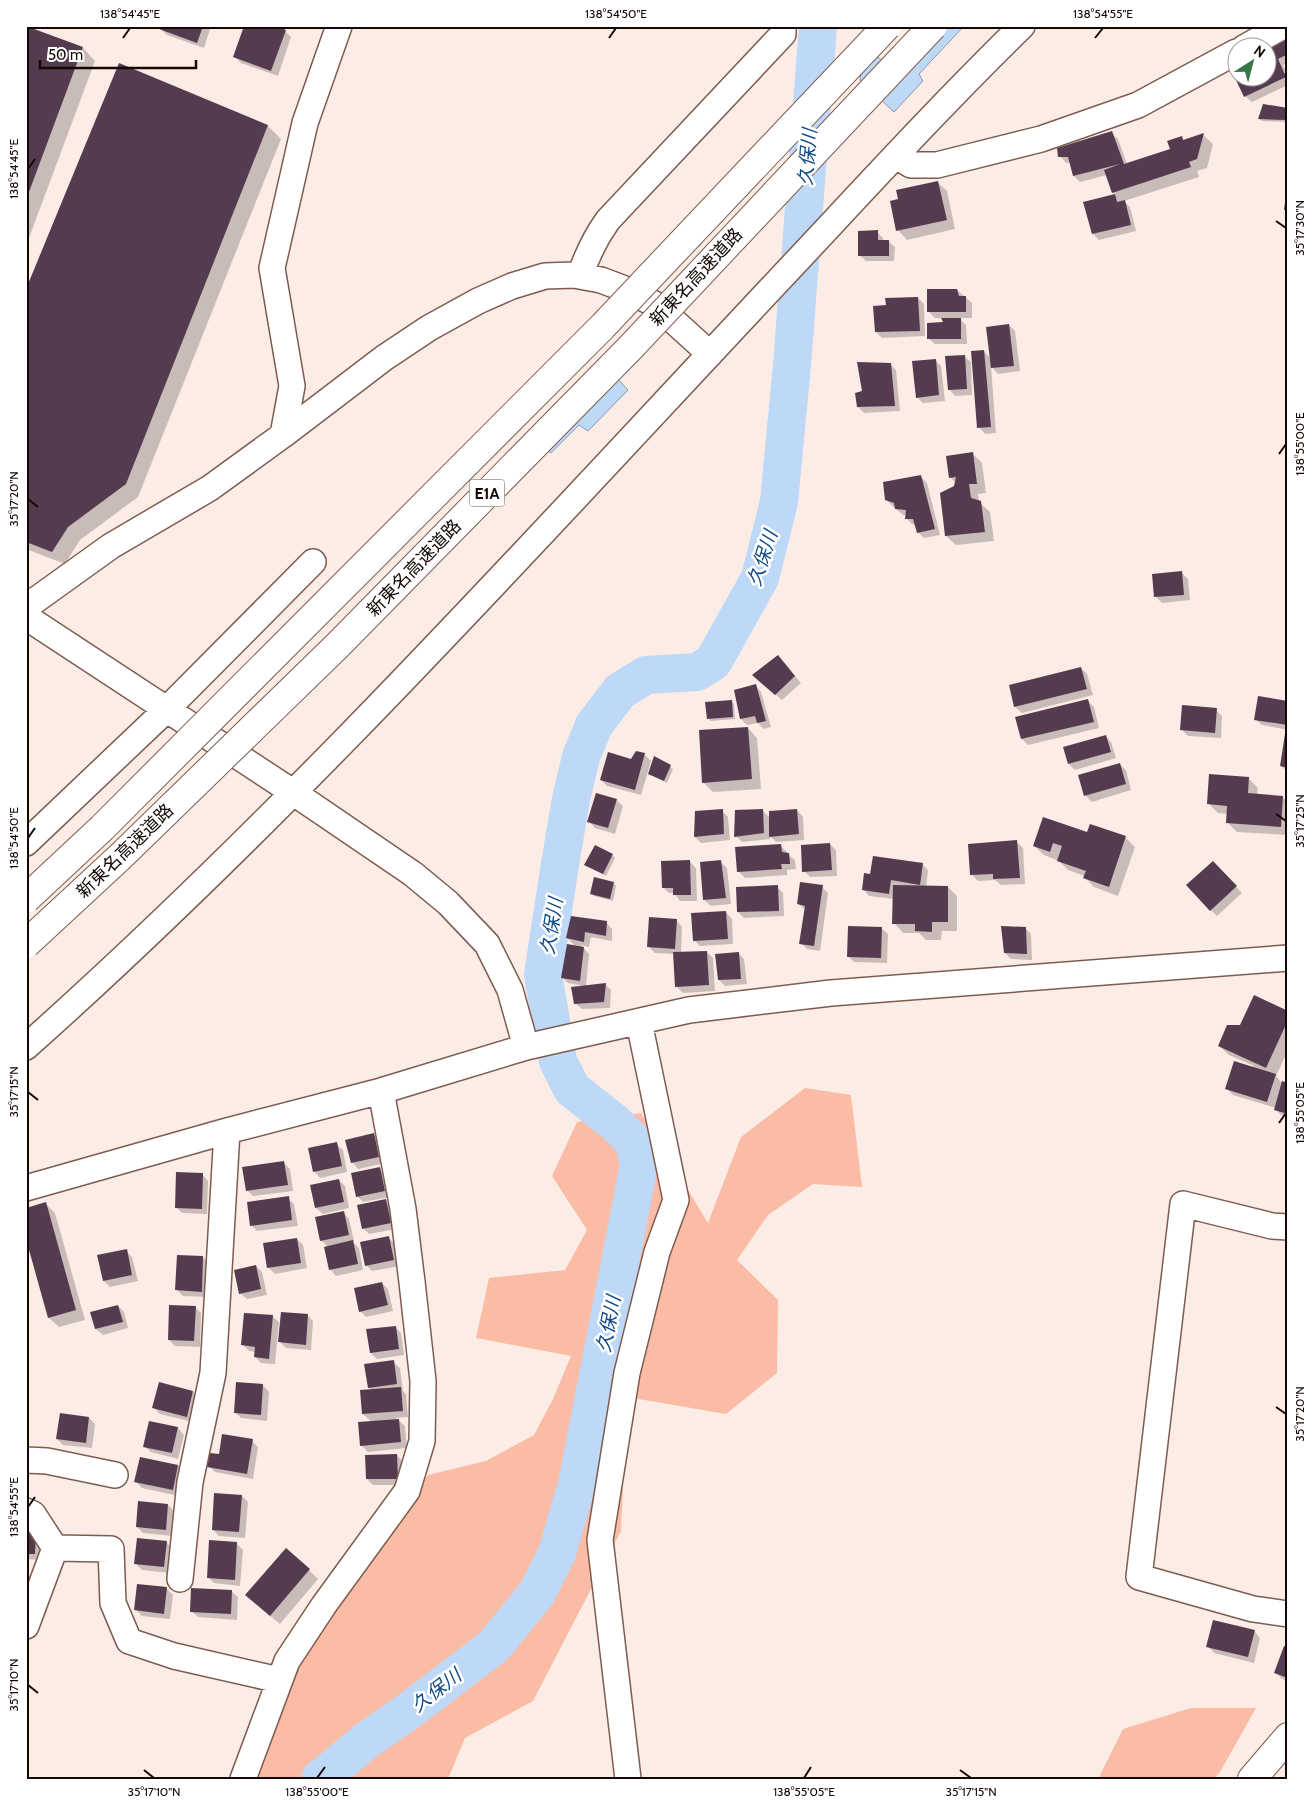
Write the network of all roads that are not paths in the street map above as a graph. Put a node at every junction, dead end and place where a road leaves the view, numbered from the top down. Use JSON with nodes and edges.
{"nodes":[{"id":1,"x":338,"y":26,"type":"edge"},
{"id":2,"x":783,"y":26,"type":"edge"},
{"id":3,"x":887,"y":26,"type":"edge"},
{"id":4,"x":933,"y":26,"type":"edge"},
{"id":5,"x":1022,"y":26,"type":"edge"},
{"id":6,"x":1283,"y":26,"type":"edge"},
{"id":7,"x":1262,"y":38,"type":"edge"},
{"id":8,"x":1226,"y":57,"type":"edge"},
{"id":9,"x":896,"y":156,"type":"junction"},
{"id":10,"x":580,"y":276,"type":"junction"},
{"id":11,"x":710,"y":354,"type":"junction"},
{"id":12,"x":283,"y":435,"type":"junction"},
{"id":13,"x":313,"y":562,"type":"dead end"},
{"id":14,"x":26,"y":607,"type":"edge"},
{"id":15,"x":26,"y":617,"type":"edge"},
{"id":16,"x":167,"y":709,"type":"junction"},
{"id":17,"x":294,"y":793,"type":"junction"},
{"id":18,"x":26,"y":843,"type":"edge"},
{"id":19,"x":26,"y":899,"type":"edge"},
{"id":20,"x":26,"y":944,"type":"edge"},
{"id":21,"x":1288,"y":959,"type":"edge"},
{"id":22,"x":639,"y":1022,"type":"junction"},
{"id":23,"x":531,"y":1046,"type":"junction"},
{"id":24,"x":26,"y":1047,"type":"edge"},
{"id":25,"x":381,"y":1091,"type":"junction"},
{"id":26,"x":227,"y":1131,"type":"junction"},
{"id":27,"x":26,"y":1188,"type":"edge"},
{"id":28,"x":1288,"y":1227,"type":"edge"},
{"id":29,"x":26,"y":1460,"type":"edge"},
{"id":30,"x":114,"y":1475,"type":"dead end"},
{"id":31,"x":26,"y":1510,"type":"edge"},
{"id":32,"x":55,"y":1548,"type":"junction"},
{"id":33,"x":180,"y":1579,"type":"dead end"},
{"id":34,"x":1288,"y":1614,"type":"edge"},
{"id":35,"x":26,"y":1626,"type":"edge"},
{"id":36,"x":279,"y":1680,"type":"junction"},
{"id":37,"x":1288,"y":1737,"type":"edge"},
{"id":38,"x":243,"y":1779,"type":"edge"},
{"id":39,"x":628,"y":1779,"type":"edge"},
{"id":40,"x":1252,"y":1779,"type":"edge"}],
"edges":[{"from":1,"to":12,"type":"street"},
{"from":2,"to":10,"type":"street"},
{"from":3,"to":19,"type":"highway","name":"新東名高速道路","number":"E1A","bridge":true},
{"from":4,"to":20,"type":"highway","name":"新東名高速道路","number":"E1A","bridge":true},
{"from":5,"to":9,"type":"street"},
{"from":6,"to":7,"type":"street"},
{"from":8,"to":9,"type":"street"},
{"from":9,"to":11,"type":"street"},
{"from":10,"to":11,"type":"street"},
{"from":10,"to":12,"type":"street"},
{"from":11,"to":17,"type":"street"},
{"from":12,"to":14,"type":"street"},
{"from":13,"to":16,"type":"street"},
{"from":15,"to":16,"type":"street"},
{"from":16,"to":17,"type":"street"},
{"from":16,"to":18,"type":"street"},
{"from":17,"to":23,"type":"street"},
{"from":17,"to":24,"type":"street"},
{"from":21,"to":22,"type":"street"},
{"from":22,"to":23,"type":"street"},
{"from":22,"to":39,"type":"street"},
{"from":23,"to":25,"type":"street"},
{"from":25,"to":26,"type":"street"},
{"from":25,"to":36,"type":"street"},
{"from":26,"to":27,"type":"street"},
{"from":26,"to":33,"type":"street"},
{"from":28,"to":34,"type":"street"},
{"from":29,"to":30,"type":"street"},
{"from":31,"to":32,"type":"street"},
{"from":32,"to":35,"type":"street"},
{"from":32,"to":36,"type":"street"},
{"from":36,"to":38,"type":"street"},
{"from":37,"to":40,"type":"highway"}]}
